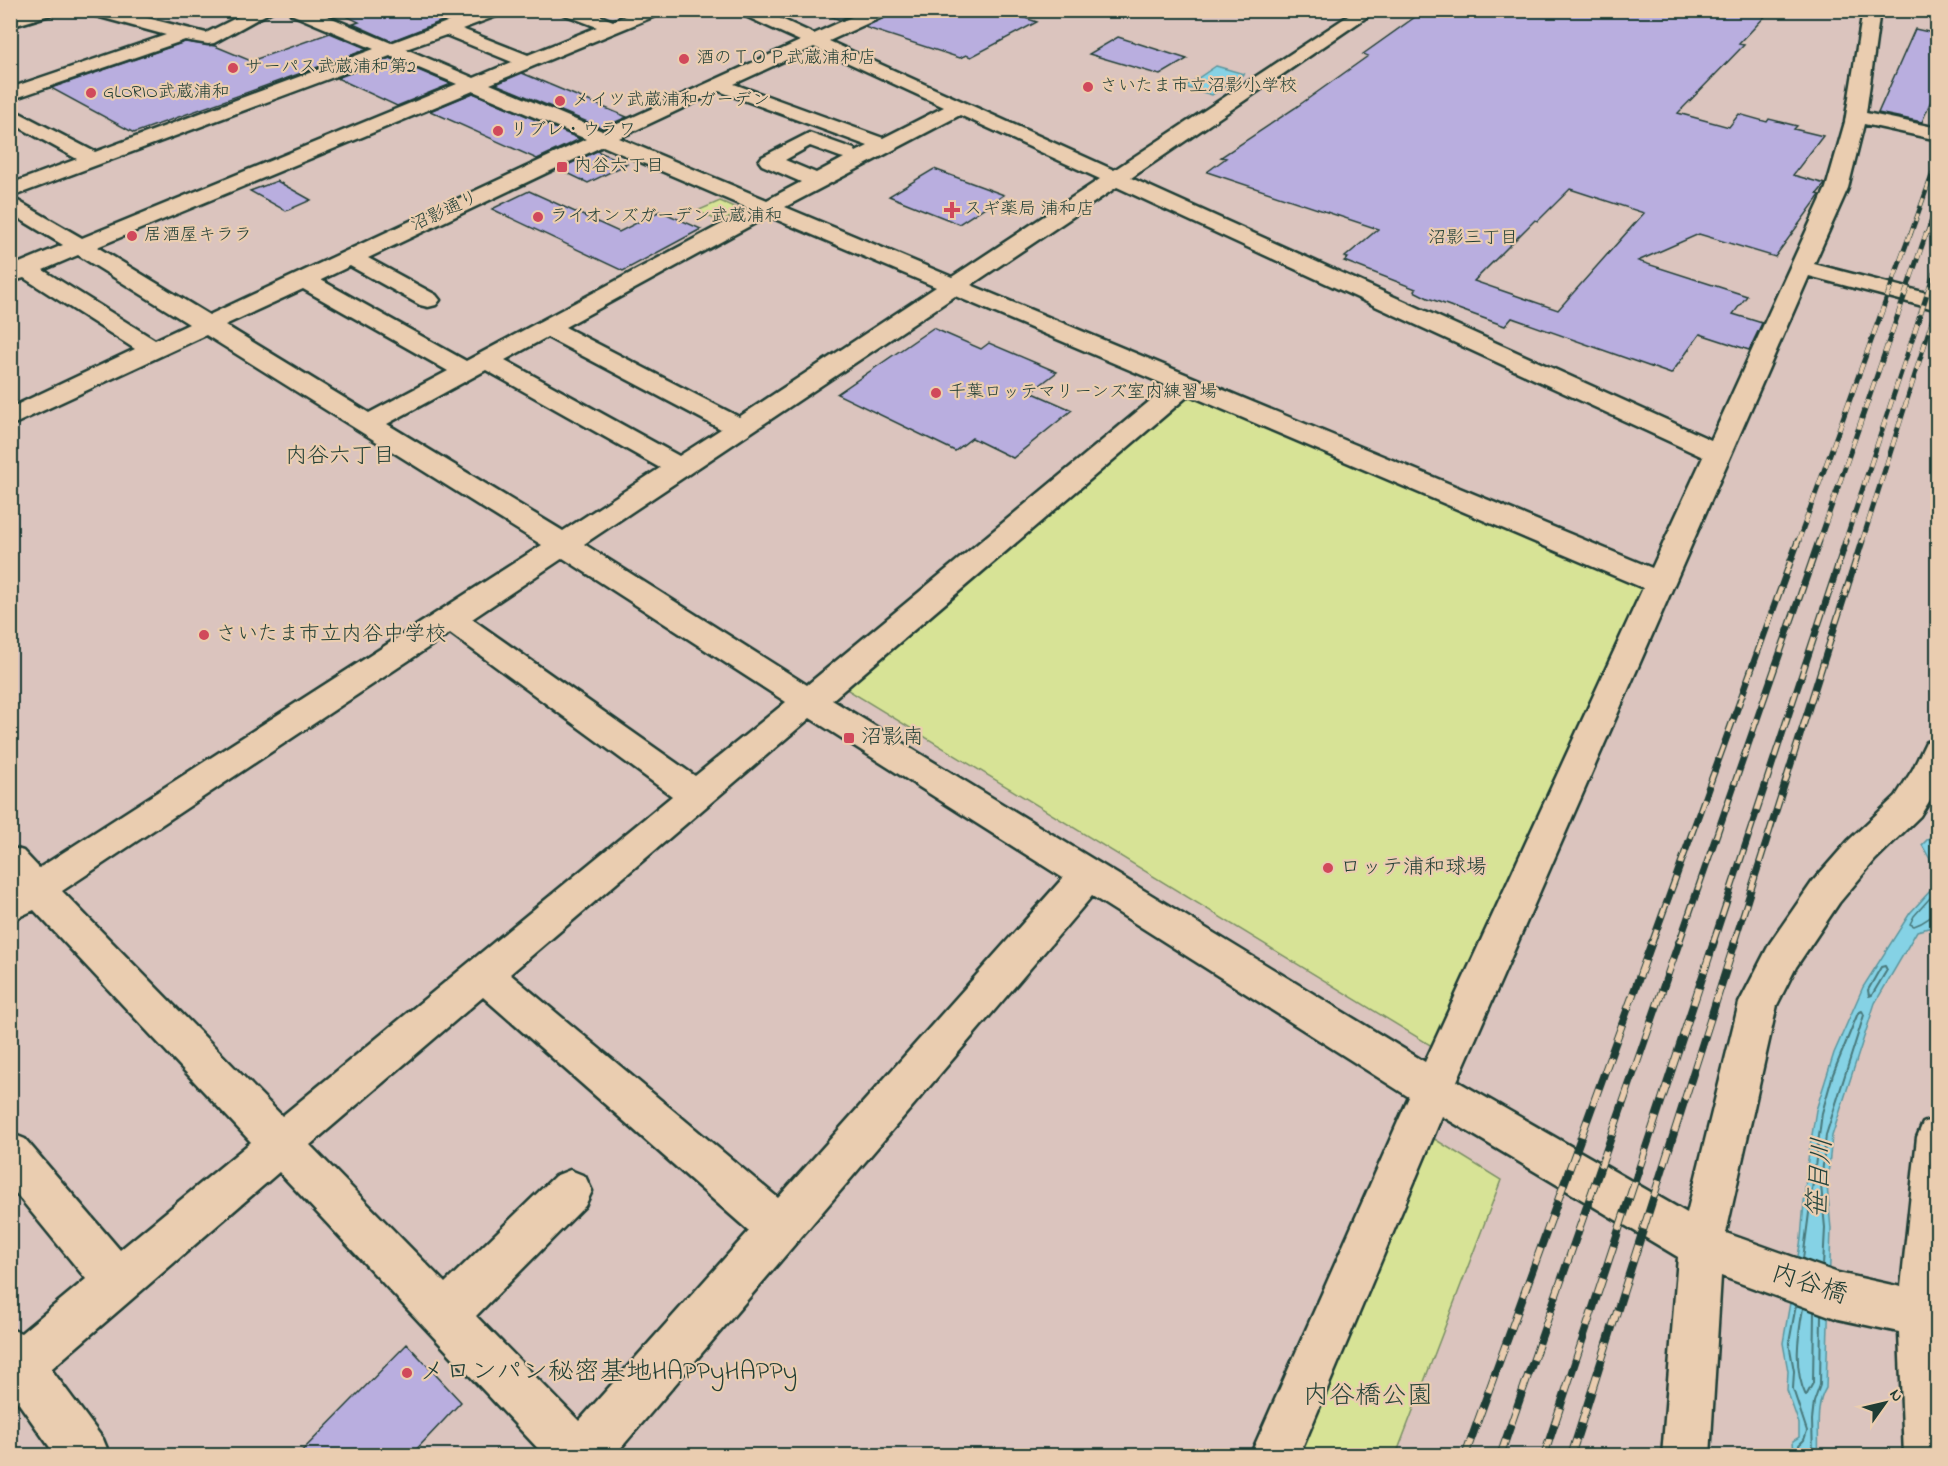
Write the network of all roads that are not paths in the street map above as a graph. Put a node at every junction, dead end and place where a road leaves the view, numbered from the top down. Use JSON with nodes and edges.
{"nodes":[{"id":1,"x":47,"y":10,"type":"edge"},
{"id":2,"x":95,"y":10,"type":"edge"},
{"id":3,"x":266,"y":10,"type":"edge"},
{"id":4,"x":297,"y":10,"type":"edge"},
{"id":5,"x":496,"y":10,"type":"edge"},
{"id":6,"x":569,"y":10,"type":"edge"},
{"id":7,"x":654,"y":10,"type":"edge"},
{"id":8,"x":747,"y":10,"type":"edge"},
{"id":9,"x":882,"y":10,"type":"edge"},
{"id":10,"x":1369,"y":10,"type":"edge"},
{"id":11,"x":1872,"y":10,"type":"edge"},
{"id":12,"x":10,"y":22,"type":"edge"},
{"id":13,"x":613,"y":27,"type":"junction"},
{"id":14,"x":447,"y":29,"type":"junction"},
{"id":15,"x":184,"y":35,"type":"junction"},
{"id":16,"x":816,"y":41,"type":"junction"},
{"id":17,"x":392,"y":50,"type":"junction"},
{"id":18,"x":528,"y":62,"type":"junction"},
{"id":19,"x":718,"y":84,"type":"junction"},
{"id":20,"x":474,"y":85,"type":"junction"},
{"id":21,"x":10,"y":94,"type":"edge"},
{"id":22,"x":960,"y":106,"type":"junction"},
{"id":23,"x":10,"y":114,"type":"edge"},
{"id":24,"x":1855,"y":116,"type":"junction"},
{"id":25,"x":1938,"y":134,"type":"edge"},
{"id":26,"x":602,"y":138,"type":"junction"},
{"id":27,"x":884,"y":145,"type":"junction"},
{"id":28,"x":860,"y":158,"type":"junction"},
{"id":29,"x":94,"y":160,"type":"junction"},
{"id":30,"x":1116,"y":178,"type":"junction"},
{"id":31,"x":817,"y":181,"type":"junction"},
{"id":32,"x":10,"y":191,"type":"edge"},
{"id":33,"x":10,"y":203,"type":"edge"},
{"id":34,"x":767,"y":208,"type":"junction"},
{"id":35,"x":81,"y":246,"type":"junction"},
{"id":36,"x":350,"y":257,"type":"junction"},
{"id":37,"x":1801,"y":267,"type":"junction"},
{"id":38,"x":18,"y":272,"type":"edge"},
{"id":39,"x":303,"y":279,"type":"junction"},
{"id":40,"x":953,"y":286,"type":"junction"},
{"id":41,"x":428,"y":300,"type":"dead end"},
{"id":42,"x":1938,"y":303,"type":"edge"},
{"id":43,"x":207,"y":324,"type":"junction"},
{"id":44,"x":548,"y":327,"type":"junction"},
{"id":45,"x":153,"y":350,"type":"junction"},
{"id":46,"x":476,"y":366,"type":"junction"},
{"id":47,"x":1186,"y":384,"type":"junction"},
{"id":48,"x":10,"y":418,"type":"edge"},
{"id":49,"x":369,"y":424,"type":"junction"},
{"id":50,"x":738,"y":428,"type":"junction"},
{"id":51,"x":1717,"y":453,"type":"junction"},
{"id":52,"x":680,"y":468,"type":"junction"},
{"id":53,"x":562,"y":544,"type":"junction"},
{"id":54,"x":1659,"y":583,"type":"junction"},
{"id":55,"x":450,"y":618,"type":"junction"},
{"id":56,"x":810,"y":702,"type":"junction"},
{"id":57,"x":1938,"y":751,"type":"edge"},
{"id":58,"x":697,"y":796,"type":"junction"},
{"id":59,"x":1088,"y":875,"type":"junction"},
{"id":60,"x":19,"y":885,"type":"edge"},
{"id":61,"x":482,"y":973,"type":"junction"},
{"id":62,"x":1433,"y":1089,"type":"junction"},
{"id":63,"x":1938,"y":1137,"type":"edge"},
{"id":64,"x":281,"y":1143,"type":"junction"},
{"id":65,"x":10,"y":1153,"type":"edge"},
{"id":66,"x":570,"y":1191,"type":"dead end"},
{"id":67,"x":779,"y":1228,"type":"junction"},
{"id":68,"x":1717,"y":1252,"type":"junction"},
{"id":69,"x":117,"y":1282,"type":"junction"},
{"id":70,"x":1915,"y":1314,"type":"edge"},
{"id":71,"x":445,"y":1315,"type":"junction"},
{"id":72,"x":14,"y":1363,"type":"edge"},
{"id":73,"x":86,"y":1455,"type":"edge"},
{"id":74,"x":580,"y":1455,"type":"edge"},
{"id":75,"x":1274,"y":1455,"type":"edge"},
{"id":76,"x":1686,"y":1455,"type":"edge"},
{"id":77,"x":1928,"y":1455,"type":"edge"}],
"edges":[{"from":1,"to":12,"type":"street"},
{"from":2,"to":15,"type":"street"},
{"from":3,"to":15,"type":"street"},
{"from":4,"to":17,"type":"street"},
{"from":5,"to":14,"type":"street"},
{"from":6,"to":13,"type":"street"},
{"from":7,"to":13,"type":"street"},
{"from":8,"to":16,"type":"street"},
{"from":9,"to":16,"type":"street","name":"沼影通り"},
{"from":10,"to":30,"type":"street"},
{"from":11,"to":24,"type":"street"},
{"from":13,"to":18,"type":"street"},
{"from":14,"to":17,"type":"street"},
{"from":14,"to":18,"type":"street"},
{"from":15,"to":21,"type":"street"},
{"from":16,"to":19,"type":"street","name":"沼影通り"},
{"from":16,"to":22,"type":"street"},
{"from":17,"to":20,"type":"street"},
{"from":17,"to":29,"type":"street"},
{"from":18,"to":20,"type":"street"},
{"from":19,"to":26,"type":"street","name":"沼影通り"},
{"from":19,"to":27,"type":"street"},
{"from":20,"to":26,"type":"street"},
{"from":20,"to":35,"type":"street"},
{"from":22,"to":27,"type":"street"},
{"from":22,"to":30,"type":"street"},
{"from":23,"to":29,"type":"street"},
{"from":24,"to":25,"type":"street"},
{"from":24,"to":37,"type":"street"},
{"from":26,"to":34,"type":"street"},
{"from":26,"to":36,"type":"street","name":"沼影通り"},
{"from":27,"to":28,"type":"street"},
{"from":28,"to":31,"type":"street"},
{"from":28,"to":31,"type":"street"},
{"from":29,"to":32,"type":"street"},
{"from":30,"to":40,"type":"street"},
{"from":30,"to":51,"type":"street"},
{"from":31,"to":34,"type":"street"},
{"from":33,"to":35,"type":"street","name":"内谷橋"},
{"from":34,"to":40,"type":"street"},
{"from":34,"to":44,"type":"street"},
{"from":35,"to":38,"type":"street"},
{"from":35,"to":43,"type":"street","name":"内谷橋"},
{"from":36,"to":39,"type":"street","name":"沼影通り"},
{"from":36,"to":41,"type":"street"},
{"from":37,"to":42,"type":"street"},
{"from":37,"to":51,"type":"street"},
{"from":38,"to":45,"type":"street"},
{"from":39,"to":43,"type":"street","name":"沼影通り"},
{"from":39,"to":46,"type":"street"},
{"from":40,"to":47,"type":"street"},
{"from":40,"to":50,"type":"street"},
{"from":43,"to":45,"type":"street","name":"沼影通り"},
{"from":43,"to":49,"type":"street","name":"内谷橋"},
{"from":44,"to":46,"type":"street"},
{"from":44,"to":50,"type":"street"},
{"from":45,"to":48,"type":"street","name":"沼影通り"},
{"from":46,"to":49,"type":"street"},
{"from":46,"to":52,"type":"street"},
{"from":47,"to":54,"type":"street"},
{"from":47,"to":56,"type":"street"},
{"from":49,"to":53,"type":"street","name":"内谷橋"},
{"from":50,"to":52,"type":"street"},
{"from":51,"to":54,"type":"street"},
{"from":52,"to":53,"type":"street"},
{"from":53,"to":55,"type":"street"},
{"from":53,"to":56,"type":"street","name":"内谷橋"},
{"from":54,"to":62,"type":"street"},
{"from":55,"to":58,"type":"street"},
{"from":55,"to":60,"type":"street"},
{"from":56,"to":58,"type":"street"},
{"from":56,"to":59,"type":"street","name":"内谷橋"},
{"from":57,"to":68,"type":"street"},
{"from":58,"to":61,"type":"street"},
{"from":59,"to":62,"type":"street","name":"内谷橋"},
{"from":59,"to":67,"type":"street"},
{"from":60,"to":64,"type":"street"},
{"from":61,"to":64,"type":"street"},
{"from":61,"to":67,"type":"street"},
{"from":62,"to":68,"type":"street","name":"内谷橋"},
{"from":62,"to":75,"type":"street"},
{"from":63,"to":70,"type":"street"},
{"from":64,"to":69,"type":"street"},
{"from":64,"to":71,"type":"street"},
{"from":65,"to":69,"type":"street"},
{"from":66,"to":71,"type":"street"},
{"from":67,"to":74,"type":"street"},
{"from":68,"to":70,"type":"street","name":"内谷橋"},
{"from":68,"to":76,"type":"street"},
{"from":69,"to":72,"type":"street"},
{"from":70,"to":77,"type":"street"},
{"from":71,"to":74,"type":"street"},
{"from":72,"to":73,"type":"street"}]}
